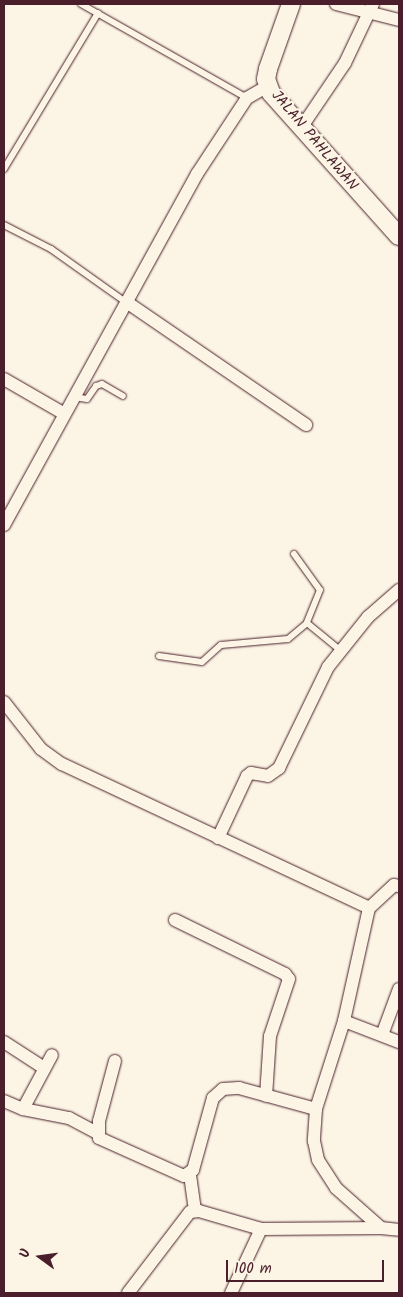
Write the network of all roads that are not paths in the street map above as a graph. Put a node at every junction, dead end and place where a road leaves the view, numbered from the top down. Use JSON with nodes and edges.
{"nodes":[{"id":1,"x":81,"y":4,"type":"edge"},
{"id":2,"x":291,"y":4,"type":"edge"},
{"id":3,"x":336,"y":4,"type":"edge"},
{"id":4,"x":372,"y":9,"type":"edge"},
{"id":5,"x":98,"y":13,"type":"junction"},
{"id":6,"x":399,"y":20,"type":"edge"},
{"id":7,"x":268,"y":86,"type":"junction"},
{"id":8,"x":247,"y":98,"type":"junction"},
{"id":9,"x":301,"y":128,"type":"junction"},
{"id":10,"x":4,"y":169,"type":"edge"},
{"id":11,"x":4,"y":225,"type":"edge"},
{"id":12,"x":399,"y":236,"type":"edge"},
{"id":13,"x":128,"y":303,"type":"junction"},
{"id":14,"x":4,"y":378,"type":"edge"},
{"id":15,"x":123,"y":396,"type":"dead end"},
{"id":16,"x":74,"y":398,"type":"junction"},
{"id":17,"x":63,"y":413,"type":"junction"},
{"id":18,"x":306,"y":425,"type":"dead end"},
{"id":19,"x":4,"y":525,"type":"edge"},
{"id":20,"x":294,"y":554,"type":"dead end"},
{"id":21,"x":399,"y":590,"type":"edge"},
{"id":22,"x":307,"y":623,"type":"junction"},
{"id":23,"x":340,"y":650,"type":"junction"},
{"id":24,"x":159,"y":656,"type":"dead end"},
{"id":25,"x":4,"y":702,"type":"edge"},
{"id":26,"x":218,"y":838,"type":"junction"},
{"id":27,"x":399,"y":886,"type":"edge"},
{"id":28,"x":369,"y":908,"type":"junction"},
{"id":29,"x":175,"y":920,"type":"dead end"},
{"id":30,"x":399,"y":989,"type":"edge"},
{"id":31,"x":344,"y":1021,"type":"junction"},
{"id":32,"x":382,"y":1035,"type":"junction"},
{"id":33,"x":4,"y":1042,"type":"edge"},
{"id":34,"x":399,"y":1042,"type":"edge"},
{"id":35,"x":52,"y":1055,"type":"dead end"},
{"id":36,"x":115,"y":1061,"type":"dead end"},
{"id":37,"x":44,"y":1068,"type":"junction"},
{"id":38,"x":266,"y":1096,"type":"junction"},
{"id":39,"x":4,"y":1101,"type":"edge"},
{"id":40,"x":23,"y":1109,"type":"junction"},
{"id":41,"x":316,"y":1109,"type":"junction"},
{"id":42,"x":97,"y":1133,"type":"junction"},
{"id":43,"x":190,"y":1175,"type":"junction"},
{"id":44,"x":195,"y":1211,"type":"junction"},
{"id":45,"x":381,"y":1228,"type":"junction"},
{"id":46,"x":261,"y":1229,"type":"junction"},
{"id":47,"x":399,"y":1230,"type":"edge"},
{"id":48,"x":128,"y":1293,"type":"edge"},
{"id":49,"x":231,"y":1293,"type":"edge"}],
"edges":[{"from":1,"to":5,"type":"lane"},
{"from":2,"to":7,"type":"main road","name":"JALAN PAHLAWAN"},
{"from":3,"to":4,"type":"street"},
{"from":4,"to":6,"type":"street"},
{"from":4,"to":9,"type":"street"},
{"from":5,"to":8,"type":"lane"},
{"from":5,"to":10,"type":"lane"},
{"from":7,"to":8,"type":"street"},
{"from":7,"to":9,"type":"main road","name":"JALAN PAHLAWAN"},
{"from":8,"to":13,"type":"street"},
{"from":9,"to":12,"type":"main road","name":"JALAN PAHLAWAN"},
{"from":11,"to":13,"type":"lane"},
{"from":13,"to":16,"type":"street"},
{"from":13,"to":18,"type":"street"},
{"from":14,"to":17,"type":"street"},
{"from":15,"to":16,"type":"lane"},
{"from":16,"to":17,"type":"street"},
{"from":17,"to":19,"type":"street"},
{"from":20,"to":22,"type":"lane"},
{"from":21,"to":23,"type":"street"},
{"from":22,"to":23,"type":"lane"},
{"from":22,"to":24,"type":"lane"},
{"from":23,"to":26,"type":"street"},
{"from":25,"to":26,"type":"street"},
{"from":26,"to":28,"type":"street"},
{"from":27,"to":28,"type":"street"},
{"from":28,"to":31,"type":"street"},
{"from":29,"to":38,"type":"street"},
{"from":30,"to":32,"type":"street"},
{"from":31,"to":32,"type":"street"},
{"from":31,"to":41,"type":"street"},
{"from":32,"to":34,"type":"street"},
{"from":33,"to":37,"type":"street"},
{"from":35,"to":37,"type":"street"},
{"from":36,"to":42,"type":"street"},
{"from":37,"to":40,"type":"street"},
{"from":38,"to":41,"type":"street"},
{"from":38,"to":43,"type":"street"},
{"from":39,"to":40,"type":"street"},
{"from":40,"to":42,"type":"street"},
{"from":41,"to":45,"type":"street"},
{"from":42,"to":43,"type":"street"},
{"from":43,"to":44,"type":"street"},
{"from":44,"to":46,"type":"street"},
{"from":44,"to":48,"type":"street"},
{"from":45,"to":46,"type":"street"},
{"from":45,"to":47,"type":"street"},
{"from":46,"to":49,"type":"street"}]}
